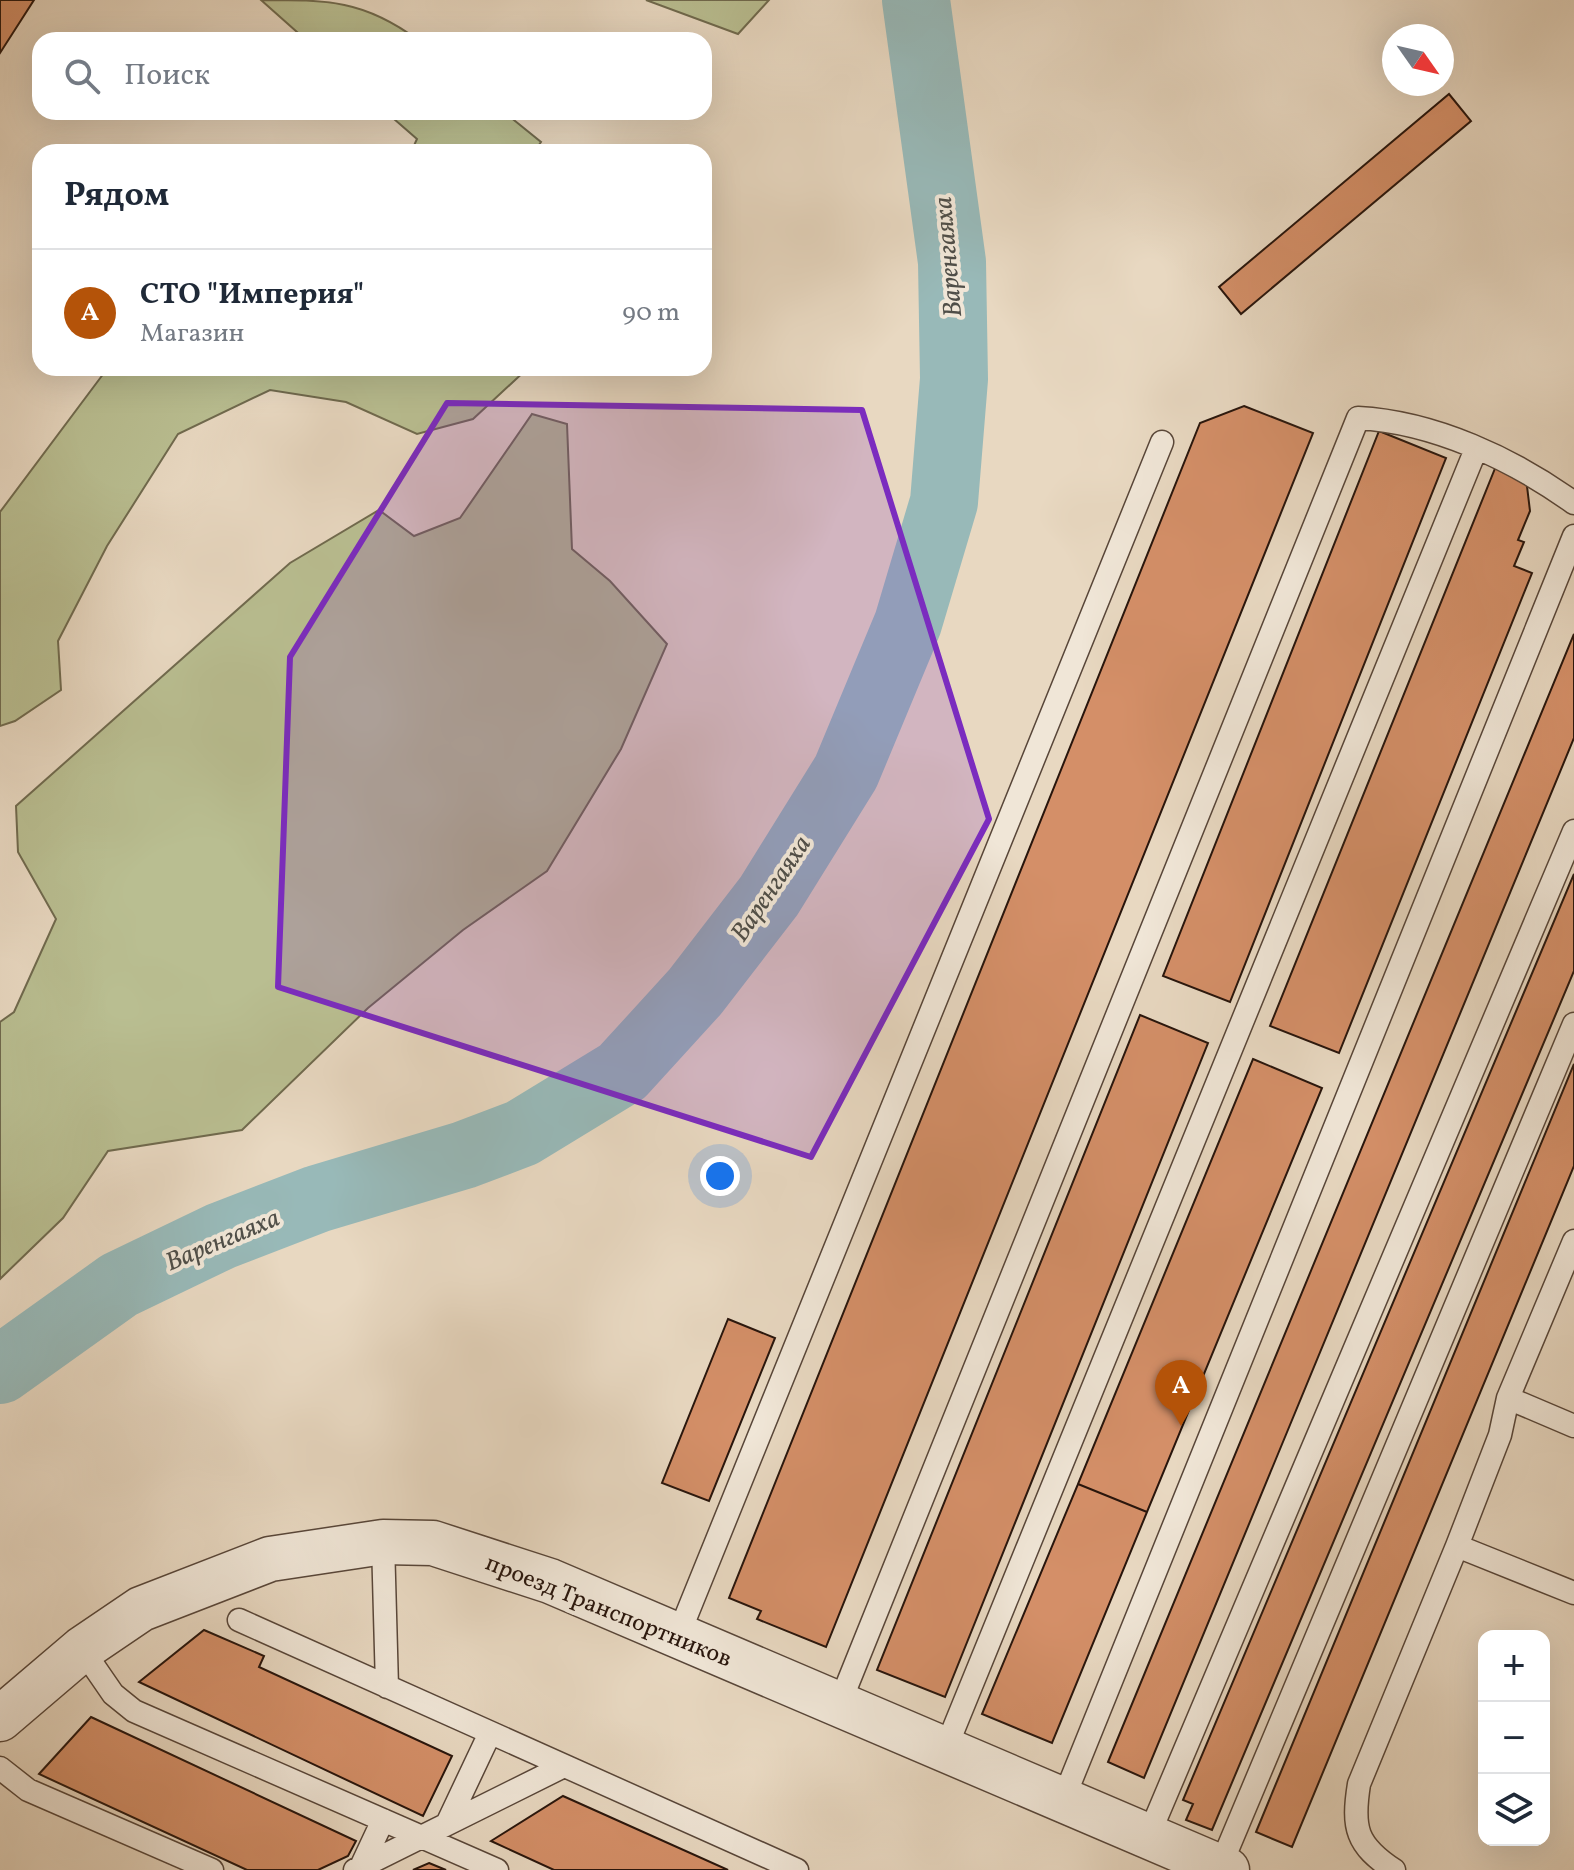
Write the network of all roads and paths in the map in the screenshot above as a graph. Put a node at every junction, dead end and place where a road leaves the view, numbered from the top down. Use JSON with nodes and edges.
{"nodes":[{"id":1,"x":1162,"y":442,"type":"dead end"},
{"id":2,"x":1476,"y":449,"type":"junction"},
{"id":3,"x":1574,"y":503,"type":"edge"},
{"id":4,"x":1574,"y":536,"type":"edge"},
{"id":5,"x":1574,"y":831,"type":"edge"},
{"id":6,"x":1574,"y":1024,"type":"edge"},
{"id":7,"x":1574,"y":1241,"type":"edge"},
{"id":8,"x":1508,"y":1398,"type":"junction"},
{"id":9,"x":1574,"y":1426,"type":"edge"},
{"id":10,"x":383,"y":1542,"type":"junction"},
{"id":11,"x":1457,"y":1546,"type":"junction"},
{"id":12,"x":1574,"y":1593,"type":"edge"},
{"id":13,"x":239,"y":1620,"type":"dead end"},
{"id":14,"x":678,"y":1636,"type":"junction"},
{"id":15,"x":82,"y":1649,"type":"junction"},
{"id":16,"x":387,"y":1687,"type":"junction"},
{"id":17,"x":839,"y":1705,"type":"junction"},
{"id":18,"x":0,"y":1719,"type":"edge"},
{"id":19,"x":490,"y":1733,"type":"junction"},
{"id":20,"x":945,"y":1750,"type":"junction"},
{"id":21,"x":564,"y":1766,"type":"junction"},
{"id":22,"x":0,"y":1768,"type":"edge"},
{"id":23,"x":1063,"y":1800,"type":"junction"},
{"id":24,"x":383,"y":1820,"type":"junction"},
{"id":25,"x":447,"y":1824,"type":"junction"},
{"id":26,"x":422,"y":1837,"type":"junction"},
{"id":27,"x":1148,"y":1837,"type":"junction"},
{"id":28,"x":358,"y":1868,"type":"edge"},
{"id":29,"x":1223,"y":1868,"type":"edge"},
{"id":30,"x":212,"y":1870,"type":"edge"},
{"id":31,"x":497,"y":1870,"type":"edge"},
{"id":32,"x":797,"y":1870,"type":"edge"},
{"id":33,"x":1394,"y":1870,"type":"edge"}],
"edges":[{"from":1,"to":14,"type":"lane"},
{"from":2,"to":3,"type":"lane"},
{"from":2,"to":17,"type":"lane"},
{"from":2,"to":20,"type":"lane"},
{"from":4,"to":23,"type":"lane"},
{"from":5,"to":27,"type":"lane"},
{"from":6,"to":29,"type":"lane"},
{"from":7,"to":8,"type":"lane"},
{"from":8,"to":9,"type":"lane"},
{"from":8,"to":11,"type":"lane"},
{"from":10,"to":14,"type":"street","name":"проезд Транспортников"},
{"from":10,"to":15,"type":"street","name":"проезд Транспортников"},
{"from":10,"to":16,"type":"lane"},
{"from":11,"to":12,"type":"lane"},
{"from":11,"to":33,"type":"lane"},
{"from":13,"to":16,"type":"lane"},
{"from":14,"to":17,"type":"street","name":"проезд Транспортников"},
{"from":15,"to":18,"type":"street","name":"проезд Транспортников"},
{"from":15,"to":24,"type":"lane"},
{"from":16,"to":19,"type":"lane"},
{"from":17,"to":20,"type":"street","name":"проезд Транспортников"},
{"from":19,"to":21,"type":"lane"},
{"from":19,"to":25,"type":"lane"},
{"from":20,"to":23,"type":"street","name":"проезд Транспортников"},
{"from":21,"to":25,"type":"lane"},
{"from":21,"to":32,"type":"lane"},
{"from":22,"to":30,"type":"lane"},
{"from":23,"to":27,"type":"street","name":"проезд Транспортников"},
{"from":24,"to":26,"type":"lane"},
{"from":24,"to":28,"type":"lane"},
{"from":25,"to":26,"type":"lane"},
{"from":26,"to":28,"type":"lane"},
{"from":26,"to":31,"type":"lane"},
{"from":27,"to":29,"type":"street","name":"проезд Транспортников"}]}
